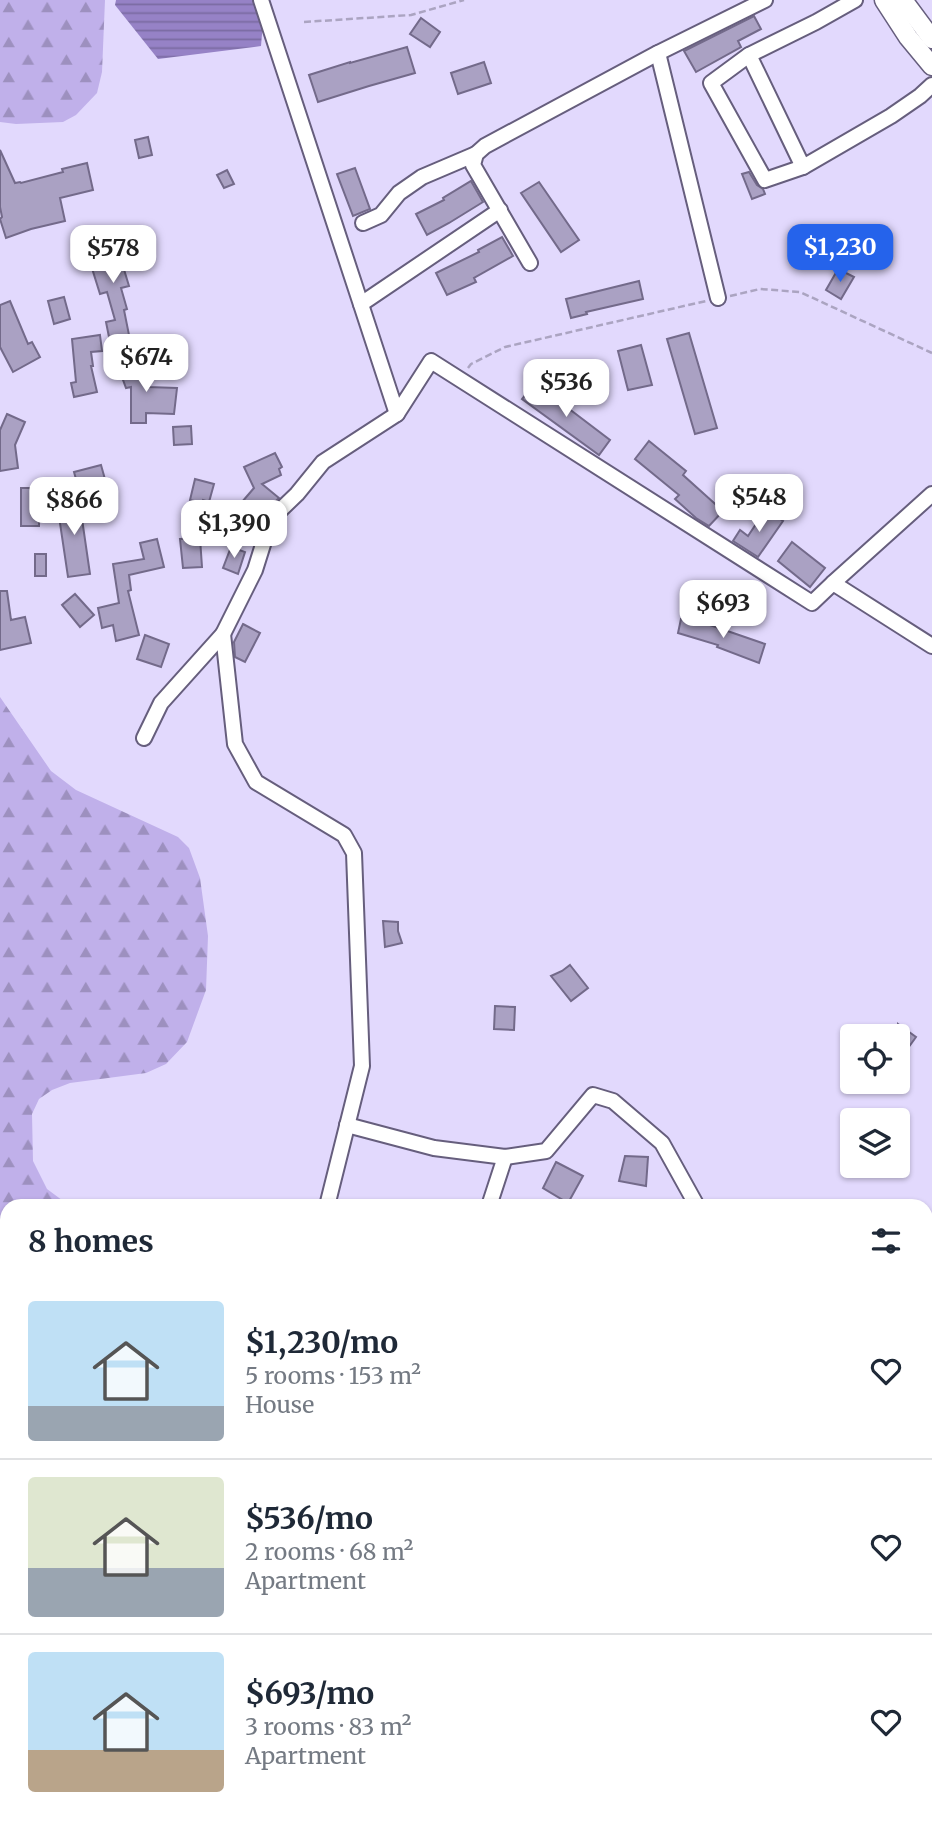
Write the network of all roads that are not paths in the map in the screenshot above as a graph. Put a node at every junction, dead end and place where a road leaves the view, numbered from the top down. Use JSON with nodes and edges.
{"nodes":[{"id":1,"x":261,"y":0,"type":"edge"},
{"id":2,"x":765,"y":0,"type":"edge"},
{"id":3,"x":855,"y":0,"type":"edge"},
{"id":4,"x":884,"y":0,"type":"edge"},
{"id":5,"x":903,"y":0,"type":"edge"},
{"id":6,"x":932,"y":39,"type":"edge"},
{"id":7,"x":658,"y":53,"type":"junction"},
{"id":8,"x":749,"y":55,"type":"junction"},
{"id":9,"x":932,"y":66,"type":"edge"},
{"id":10,"x":932,"y":85,"type":"edge"},
{"id":11,"x":476,"y":155,"type":"junction"},
{"id":12,"x":803,"y":167,"type":"junction"},
{"id":13,"x":500,"y":210,"type":"junction"},
{"id":14,"x":363,"y":223,"type":"dead end"},
{"id":15,"x":530,"y":263,"type":"dead end"},
{"id":16,"x":718,"y":298,"type":"road end"},
{"id":17,"x":361,"y":304,"type":"junction"},
{"id":18,"x":397,"y":414,"type":"junction"},
{"id":19,"x":932,"y":494,"type":"edge"},
{"id":20,"x":833,"y":583,"type":"junction"},
{"id":21,"x":223,"y":634,"type":"junction"},
{"id":22,"x":932,"y":646,"type":"edge"},
{"id":23,"x":144,"y":737,"type":"dead end"},
{"id":24,"x":347,"y":1125,"type":"junction"},
{"id":25,"x":505,"y":1157,"type":"junction"},
{"id":26,"x":329,"y":1199,"type":"edge"},
{"id":27,"x":491,"y":1199,"type":"edge"},
{"id":28,"x":693,"y":1199,"type":"edge"}],
"edges":[{"from":1,"to":17,"type":"street"},
{"from":2,"to":7,"type":"street"},
{"from":3,"to":8,"type":"street"},
{"from":4,"to":9,"type":"main road"},
{"from":5,"to":6,"type":"main road"},
{"from":7,"to":11,"type":"street"},
{"from":7,"to":16,"type":"street"},
{"from":8,"to":12,"type":"street"},
{"from":8,"to":12,"type":"street"},
{"from":10,"to":12,"type":"street"},
{"from":11,"to":13,"type":"street"},
{"from":11,"to":14,"type":"street"},
{"from":13,"to":15,"type":"street"},
{"from":13,"to":17,"type":"street"},
{"from":17,"to":18,"type":"street"},
{"from":18,"to":20,"type":"street"},
{"from":18,"to":21,"type":"street"},
{"from":19,"to":20,"type":"street"},
{"from":20,"to":22,"type":"street"},
{"from":21,"to":23,"type":"street"},
{"from":21,"to":24,"type":"street"},
{"from":24,"to":25,"type":"street"},
{"from":24,"to":26,"type":"street"},
{"from":25,"to":27,"type":"street"},
{"from":25,"to":28,"type":"street"}]}
